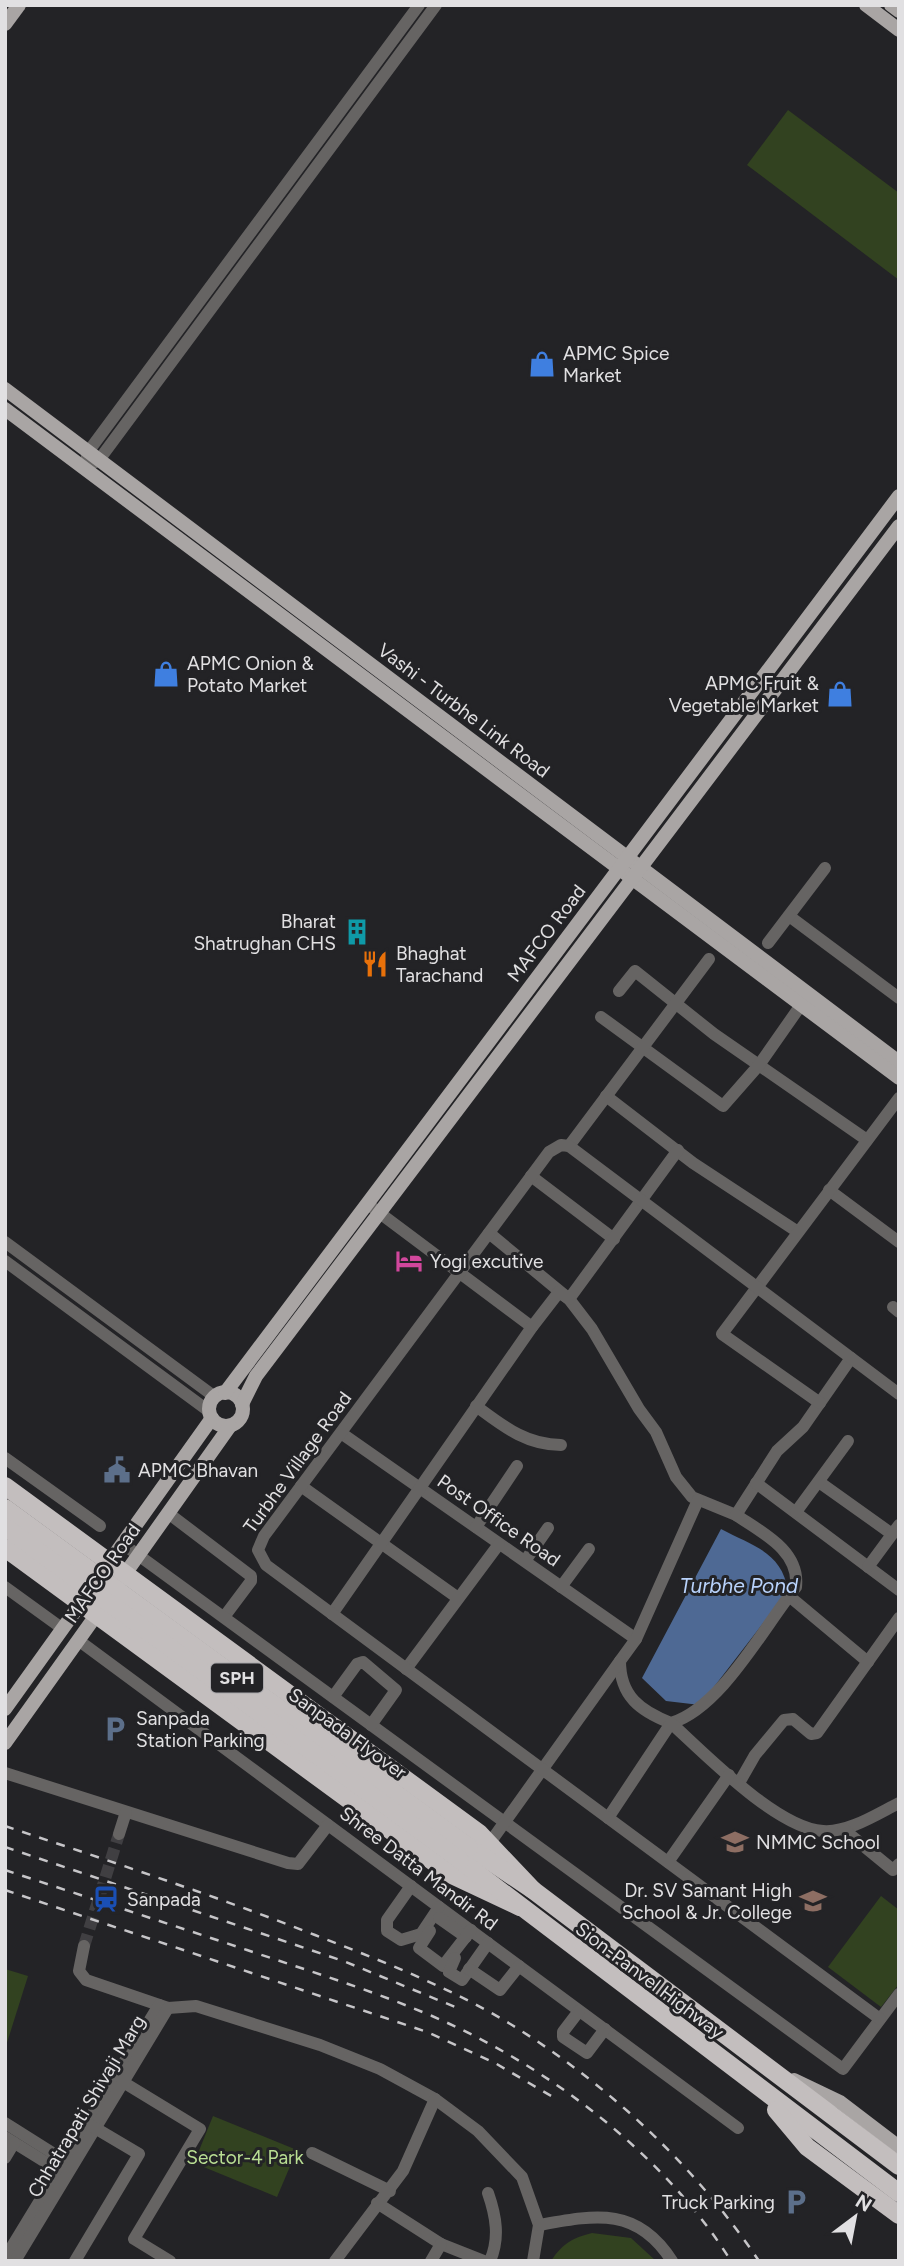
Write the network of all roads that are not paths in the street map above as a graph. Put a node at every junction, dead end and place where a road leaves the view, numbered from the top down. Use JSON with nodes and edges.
{"nodes":[{"id":1,"x":19,"y":5,"type":"edge"},
{"id":2,"x":419,"y":5,"type":"edge"},
{"id":3,"x":436,"y":5,"type":"edge"},
{"id":4,"x":866,"y":5,"type":"edge"},
{"id":5,"x":891,"y":5,"type":"edge"},
{"id":6,"x":899,"y":11,"type":"edge"},
{"id":7,"x":5,"y":24,"type":"edge"},
{"id":8,"x":899,"y":30,"type":"edge"},
{"id":9,"x":5,"y":390,"type":"edge"},
{"id":10,"x":5,"y":409,"type":"edge"},
{"id":11,"x":93,"y":456,"type":"junction"},
{"id":12,"x":84,"y":468,"type":"junction"},
{"id":13,"x":899,"y":496,"type":"edge"},
{"id":14,"x":899,"y":526,"type":"edge"},
{"id":15,"x":450,"y":733,"type":"junction"},
{"id":16,"x":623,"y":863,"type":"junction"},
{"id":17,"x":825,"y":868,"type":"dead end"},
{"id":18,"x":636,"y":873,"type":"junction"},
{"id":19,"x":789,"y":916,"type":"junction"},
{"id":20,"x":768,"y":943,"type":"dead end"},
{"id":21,"x":709,"y":959,"type":"dead end"},
{"id":22,"x":620,"y":992,"type":"dead end"},
{"id":23,"x":899,"y":998,"type":"edge"},
{"id":24,"x":676,"y":1005,"type":"junction"},
{"id":25,"x":801,"y":1005,"type":"junction"},
{"id":26,"x":601,"y":1017,"type":"dead end"},
{"id":27,"x":643,"y":1048,"type":"junction"},
{"id":28,"x":899,"y":1062,"type":"edge"},
{"id":29,"x":759,"y":1065,"type":"junction"},
{"id":30,"x":899,"y":1078,"type":"edge"},
{"id":31,"x":461,"y":1079,"type":"junction"},
{"id":32,"x":474,"y":1088,"type":"junction"},
{"id":33,"x":606,"y":1096,"type":"junction"},
{"id":34,"x":899,"y":1098,"type":"edge"},
{"id":35,"x":867,"y":1140,"type":"junction"},
{"id":36,"x":569,"y":1146,"type":"junction"},
{"id":37,"x":678,"y":1150,"type":"junction"},
{"id":38,"x":531,"y":1176,"type":"junction"},
{"id":39,"x":829,"y":1190,"type":"junction"},
{"id":40,"x":642,"y":1201,"type":"junction"},
{"id":41,"x":363,"y":1210,"type":"junction"},
{"id":42,"x":375,"y":1219,"type":"junction"},
{"id":43,"x":798,"y":1232,"type":"junction"},
{"id":44,"x":489,"y":1233,"type":"junction"},
{"id":45,"x":614,"y":1239,"type":"junction"},
{"id":46,"x":5,"y":1242,"type":"edge"},
{"id":47,"x":899,"y":1242,"type":"edge"},
{"id":48,"x":5,"y":1261,"type":"edge"},
{"id":49,"x":459,"y":1273,"type":"junction"},
{"id":50,"x":757,"y":1287,"type":"junction"},
{"id":51,"x":569,"y":1299,"type":"junction"},
{"id":52,"x":532,"y":1327,"type":"junction"},
{"id":53,"x":851,"y":1358,"type":"junction"},
{"id":54,"x":899,"y":1394,"type":"edge"},
{"id":55,"x":220,"y":1395,"type":"junction"},
{"id":56,"x":820,"y":1403,"type":"junction"},
{"id":57,"x":242,"y":1404,"type":"junction"},
{"id":58,"x":476,"y":1406,"type":"junction"},
{"id":59,"x":211,"y":1415,"type":"junction"},
{"id":60,"x":230,"y":1426,"type":"junction"},
{"id":61,"x":341,"y":1433,"type":"junction"},
{"id":62,"x":848,"y":1441,"type":"dead end"},
{"id":63,"x":561,"y":1445,"type":"dead end"},
{"id":64,"x":5,"y":1458,"type":"edge"},
{"id":65,"x":517,"y":1466,"type":"dead end"},
{"id":66,"x":819,"y":1482,"type":"junction"},
{"id":67,"x":756,"y":1483,"type":"junction"},
{"id":68,"x":5,"y":1486,"type":"edge"},
{"id":69,"x":301,"y":1486,"type":"junction"},
{"id":70,"x":421,"y":1489,"type":"junction"},
{"id":71,"x":698,"y":1500,"type":"junction"},
{"id":72,"x":5,"y":1508,"type":"edge"},
{"id":73,"x":168,"y":1513,"type":"junction"},
{"id":74,"x":796,"y":1513,"type":"junction"},
{"id":75,"x":47,"y":1516,"type":"junction"},
{"id":76,"x":736,"y":1516,"type":"junction"},
{"id":77,"x":100,"y":1526,"type":"dead end"},
{"id":78,"x":5,"y":1527,"type":"edge"},
{"id":79,"x":476,"y":1527,"type":"junction"},
{"id":80,"x":548,"y":1528,"type":"dead end"},
{"id":81,"x":896,"y":1530,"type":"edge"},
{"id":82,"x":123,"y":1544,"type":"junction"},
{"id":83,"x":499,"y":1544,"type":"junction"},
{"id":84,"x":382,"y":1545,"type":"junction"},
{"id":85,"x":589,"y":1549,"type":"dead end"},
{"id":86,"x":11,"y":1552,"type":"edge"},
{"id":87,"x":139,"y":1555,"type":"junction"},
{"id":88,"x":525,"y":1561,"type":"junction"},
{"id":89,"x":110,"y":1563,"type":"junction"},
{"id":90,"x":868,"y":1567,"type":"junction"},
{"id":91,"x":125,"y":1574,"type":"junction"},
{"id":92,"x":5,"y":1587,"type":"edge"},
{"id":93,"x":561,"y":1587,"type":"junction"},
{"id":94,"x":899,"y":1590,"type":"edge"},
{"id":95,"x":789,"y":1596,"type":"junction"},
{"id":96,"x":458,"y":1598,"type":"junction"},
{"id":97,"x":80,"y":1603,"type":"junction"},
{"id":98,"x":332,"y":1614,"type":"junction"},
{"id":99,"x":96,"y":1615,"type":"junction"},
{"id":100,"x":224,"y":1617,"type":"junction"},
{"id":101,"x":899,"y":1618,"type":"edge"},
{"id":102,"x":63,"y":1629,"type":"junction"},
{"id":103,"x":636,"y":1639,"type":"junction"},
{"id":104,"x":78,"y":1640,"type":"junction"},
{"id":105,"x":620,"y":1661,"type":"junction"},
{"id":106,"x":868,"y":1662,"type":"junction"},
{"id":107,"x":406,"y":1669,"type":"junction"},
{"id":108,"x":333,"y":1697,"type":"junction"},
{"id":109,"x":5,"y":1709,"type":"edge"},
{"id":110,"x":671,"y":1723,"type":"junction"},
{"id":111,"x":371,"y":1725,"type":"junction"},
{"id":112,"x":5,"y":1743,"type":"edge"},
{"id":113,"x":542,"y":1769,"type":"junction"},
{"id":114,"x":5,"y":1773,"type":"edge"},
{"id":115,"x":734,"y":1779,"type":"junction"},
{"id":116,"x":899,"y":1803,"type":"edge"},
{"id":117,"x":126,"y":1812,"type":"junction"},
{"id":118,"x":608,"y":1818,"type":"junction"},
{"id":119,"x":505,"y":1822,"type":"junction"},
{"id":120,"x":328,"y":1825,"type":"junction"},
{"id":121,"x":843,"y":1829,"type":"junction"},
{"id":122,"x":119,"y":1834,"type":"tunnel mouth"},
{"id":123,"x":489,"y":1844,"type":"junction"},
{"id":124,"x":465,"y":1854,"type":"junction"},
{"id":125,"x":668,"y":1862,"type":"junction"},
{"id":126,"x":899,"y":1864,"type":"edge"},
{"id":127,"x":411,"y":1886,"type":"junction"},
{"id":128,"x":533,"y":1890,"type":"junction"},
{"id":129,"x":520,"y":1907,"type":"junction"},
{"id":130,"x":441,"y":1912,"type":"junction"},
{"id":131,"x":470,"y":1935,"type":"junction"},
{"id":132,"x":85,"y":1946,"type":"tunnel mouth"},
{"id":133,"x":485,"y":1946,"type":"junction"},
{"id":134,"x":469,"y":1969,"type":"junction"},
{"id":135,"x":516,"y":1969,"type":"junction"},
{"id":136,"x":899,"y":1994,"type":"edge"},
{"id":137,"x":164,"y":2006,"type":"junction"},
{"id":138,"x":579,"y":2011,"type":"junction"},
{"id":139,"x":880,"y":2019,"type":"junction"},
{"id":140,"x":605,"y":2029,"type":"junction"},
{"id":141,"x":769,"y":2069,"type":"junction"},
{"id":142,"x":119,"y":2079,"type":"junction"},
{"id":143,"x":756,"y":2086,"type":"junction"},
{"id":144,"x":435,"y":2099,"type":"junction"},
{"id":145,"x":786,"y":2108,"type":"junction"},
{"id":146,"x":5,"y":2123,"type":"edge"},
{"id":147,"x":91,"y":2126,"type":"junction"},
{"id":148,"x":738,"y":2128,"type":"dead end"},
{"id":149,"x":10,"y":2140,"type":"edge"},
{"id":150,"x":899,"y":2147,"type":"edge"},
{"id":151,"x":312,"y":2153,"type":"dead end"},
{"id":152,"x":5,"y":2158,"type":"edge"},
{"id":153,"x":899,"y":2166,"type":"edge"},
{"id":154,"x":66,"y":2168,"type":"junction"},
{"id":155,"x":899,"y":2181,"type":"edge"},
{"id":156,"x":390,"y":2192,"type":"junction"},
{"id":157,"x":488,"y":2193,"type":"dead end"},
{"id":158,"x":899,"y":2193,"type":"edge"},
{"id":159,"x":377,"y":2203,"type":"junction"},
{"id":160,"x":899,"y":2214,"type":"edge"},
{"id":161,"x":539,"y":2225,"type":"junction"},
{"id":162,"x":441,"y":2244,"type":"junction"},
{"id":163,"x":5,"y":2258,"type":"edge"},
{"id":164,"x":15,"y":2261,"type":"edge"},
{"id":165,"x":75,"y":2261,"type":"edge"},
{"id":166,"x":170,"y":2261,"type":"edge"},
{"id":167,"x":335,"y":2261,"type":"edge"},
{"id":168,"x":431,"y":2261,"type":"edge"},
{"id":169,"x":484,"y":2261,"type":"edge"},
{"id":170,"x":490,"y":2261,"type":"edge"},
{"id":171,"x":533,"y":2261,"type":"edge"},
{"id":172,"x":672,"y":2261,"type":"edge"}],
"edges":[{"from":1,"to":7,"type":"main road"},
{"from":2,"to":11,"type":"street"},
{"from":3,"to":11,"type":"street"},
{"from":4,"to":8,"type":"main road"},
{"from":5,"to":6,"type":"main road"},
{"from":9,"to":11,"type":"main road","name":"Vashi - Turbhe Link Road"},
{"from":10,"to":12,"type":"main road","name":"Vashi - Turbhe Link Road"},
{"from":11,"to":12,"type":"street"},
{"from":11,"to":15,"type":"main road","name":"Vashi - Turbhe Link Road"},
{"from":12,"to":15,"type":"main road","name":"Vashi - Turbhe Link Road"},
{"from":13,"to":16,"type":"main road","name":"MAFCO Road"},
{"from":14,"to":18,"type":"main road","name":"MAFCO Road"},
{"from":15,"to":16,"type":"main road","name":"Vashi - Turbhe Link Road"},
{"from":16,"to":18,"type":"main road","name":"Vashi - Turbhe Link Road"},
{"from":16,"to":31,"type":"main road","name":"MAFCO Road"},
{"from":17,"to":19,"type":"street"},
{"from":18,"to":25,"type":"main road","name":"Vashi - Turbhe Link Road"},
{"from":18,"to":28,"type":"main road","name":"Vashi - Turbhe Link Road"},
{"from":18,"to":32,"type":"main road","name":"MAFCO Road"},
{"from":19,"to":20,"type":"street"},
{"from":19,"to":23,"type":"street"},
{"from":21,"to":24,"type":"street"},
{"from":22,"to":24,"type":"street"},
{"from":24,"to":27,"type":"street"},
{"from":24,"to":29,"type":"street"},
{"from":25,"to":29,"type":"street"},
{"from":25,"to":30,"type":"main road","name":"Vashi - Turbhe Link Road"},
{"from":26,"to":27,"type":"street"},
{"from":27,"to":29,"type":"street"},
{"from":27,"to":33,"type":"street"},
{"from":29,"to":35,"type":"street"},
{"from":31,"to":32,"type":"street"},
{"from":31,"to":41,"type":"main road","name":"MAFCO Road"},
{"from":32,"to":42,"type":"main road","name":"MAFCO Road"},
{"from":33,"to":36,"type":"street"},
{"from":33,"to":37,"type":"street"},
{"from":34,"to":35,"type":"street"},
{"from":35,"to":39,"type":"street"},
{"from":36,"to":38,"type":"street","name":"Turbhe Village Road"},
{"from":36,"to":40,"type":"street"},
{"from":37,"to":40,"type":"street"},
{"from":37,"to":43,"type":"street"},
{"from":38,"to":44,"type":"street","name":"Turbhe Village Road"},
{"from":38,"to":45,"type":"street"},
{"from":39,"to":43,"type":"street"},
{"from":39,"to":47,"type":"street"},
{"from":40,"to":45,"type":"street"},
{"from":40,"to":50,"type":"street"},
{"from":41,"to":42,"type":"street"},
{"from":41,"to":55,"type":"main road","name":"MAFCO Road"},
{"from":42,"to":49,"type":"street"},
{"from":42,"to":57,"type":"main road","name":"MAFCO Road"},
{"from":43,"to":50,"type":"street"},
{"from":44,"to":49,"type":"street","name":"Turbhe Village Road"},
{"from":44,"to":51,"type":"street"},
{"from":45,"to":51,"type":"street"},
{"from":46,"to":55,"type":"street"},
{"from":48,"to":59,"type":"street"},
{"from":49,"to":52,"type":"street"},
{"from":49,"to":61,"type":"street","name":"Turbhe Village Road"},
{"from":50,"to":53,"type":"street"},
{"from":50,"to":56,"type":"street"},
{"from":51,"to":52,"type":"street"},
{"from":51,"to":71,"type":"street"},
{"from":52,"to":58,"type":"street"},
{"from":53,"to":54,"type":"street"},
{"from":53,"to":56,"type":"street"},
{"from":55,"to":57,"type":"main road"},
{"from":55,"to":59,"type":"main road"},
{"from":56,"to":67,"type":"street"},
{"from":57,"to":60,"type":"main road"},
{"from":58,"to":63,"type":"street"},
{"from":58,"to":70,"type":"street"},
{"from":59,"to":60,"type":"main road"},
{"from":59,"to":82,"type":"main road","name":"MAFCO Road"},
{"from":60,"to":73,"type":"main road","name":"MAFCO Road"},
{"from":61,"to":69,"type":"street","name":"Turbhe Village Road"},
{"from":61,"to":70,"type":"street","name":"Post Office Road"},
{"from":62,"to":66,"type":"street"},
{"from":64,"to":77,"type":"street"},
{"from":65,"to":79,"type":"street"},
{"from":66,"to":74,"type":"street"},
{"from":66,"to":81,"type":"street"},
{"from":67,"to":74,"type":"street"},
{"from":67,"to":76,"type":"street"},
{"from":68,"to":75,"type":"highway"},
{"from":69,"to":84,"type":"street"},
{"from":69,"to":98,"type":"street","name":"Turbhe Village Road"},
{"from":70,"to":79,"type":"street","name":"Post Office Road"},
{"from":70,"to":84,"type":"street"},
{"from":71,"to":76,"type":"street"},
{"from":71,"to":103,"type":"street"},
{"from":72,"to":124,"type":"highway","name":"Sanpada Flyover","number":"SPH","bridge":true},
{"from":73,"to":87,"type":"main road","name":"MAFCO Road"},
{"from":73,"to":100,"type":"street"},
{"from":74,"to":90,"type":"street"},
{"from":75,"to":86,"type":"highway"},
{"from":75,"to":89,"type":"highway"},
{"from":76,"to":95,"type":"street"},
{"from":78,"to":124,"type":"highway","name":"Sanpada Flyover","number":"SPH","bridge":true},
{"from":79,"to":83,"type":"street","name":"Post Office Road"},
{"from":80,"to":88,"type":"street"},
{"from":81,"to":90,"type":"street"},
{"from":82,"to":87,"type":"street"},
{"from":82,"to":89,"type":"main road","name":"MAFCO Road"},
{"from":83,"to":88,"type":"street","name":"Post Office Road"},
{"from":83,"to":96,"type":"street"},
{"from":84,"to":96,"type":"street"},
{"from":84,"to":98,"type":"street"},
{"from":85,"to":93,"type":"street"},
{"from":86,"to":97,"type":"highway"},
{"from":87,"to":91,"type":"main road","name":"MAFCO Road"},
{"from":87,"to":100,"type":"street"},
{"from":88,"to":93,"type":"street","name":"Post Office Road"},
{"from":89,"to":91,"type":"highway"},
{"from":89,"to":97,"type":"main road","name":"MAFCO Road"},
{"from":90,"to":94,"type":"street"},
{"from":91,"to":99,"type":"main road","name":"MAFCO Road"},
{"from":91,"to":123,"type":"highway"},
{"from":92,"to":102,"type":"street"},
{"from":93,"to":103,"type":"street","name":"Post Office Road"},
{"from":95,"to":106,"type":"street"},
{"from":95,"to":110,"type":"street"},
{"from":96,"to":107,"type":"street"},
{"from":97,"to":99,"type":"highway"},
{"from":97,"to":102,"type":"main road","name":"MAFCO Road"},
{"from":98,"to":107,"type":"street","name":"Turbhe Village Road"},
{"from":99,"to":104,"type":"main road","name":"MAFCO Road"},
{"from":99,"to":129,"type":"highway"},
{"from":100,"to":108,"type":"street"},
{"from":101,"to":106,"type":"street"},
{"from":102,"to":109,"type":"main road","name":"MAFCO Road"},
{"from":103,"to":105,"type":"street"},
{"from":104,"to":112,"type":"main road","name":"MAFCO Road"},
{"from":104,"to":120,"type":"street","name":"Shree Datta Mandir Rd"},
{"from":105,"to":110,"type":"street"},
{"from":105,"to":113,"type":"street"},
{"from":106,"to":115,"type":"street"},
{"from":107,"to":113,"type":"street","name":"Turbhe Village Road"},
{"from":108,"to":111,"type":"street"},
{"from":108,"to":111,"type":"street"},
{"from":110,"to":115,"type":"street"},
{"from":110,"to":118,"type":"street"},
{"from":111,"to":119,"type":"street"},
{"from":113,"to":118,"type":"street","name":"Turbhe Village Road"},
{"from":113,"to":119,"type":"street"},
{"from":114,"to":117,"type":"street"},
{"from":115,"to":121,"type":"street"},
{"from":115,"to":125,"type":"street"},
{"from":116,"to":121,"type":"street"},
{"from":117,"to":120,"type":"street"},
{"from":117,"to":122,"type":"street"},
{"from":118,"to":125,"type":"street","name":"Turbhe Village Road"},
{"from":119,"to":123,"type":"street"},
{"from":119,"to":139,"type":"street"},
{"from":120,"to":127,"type":"street","name":"Shree Datta Mandir Rd"},
{"from":121,"to":126,"type":"street"},
{"from":123,"to":128,"type":"highway"},
{"from":124,"to":128,"type":"highway","name":"Sanpada Flyover","number":"SPH"},
{"from":124,"to":129,"type":"highway","name":"Sanpada Flyover","number":"SPH"},
{"from":125,"to":139,"type":"street","name":"Turbhe Village Road"},
{"from":127,"to":130,"type":"street","name":"Shree Datta Mandir Rd"},
{"from":127,"to":130,"type":"street"},
{"from":128,"to":141,"type":"highway","name":"Sion-Panvel Highway","number":"SPH"},
{"from":129,"to":143,"type":"highway","name":"Sion-Panvel Highway","number":"SPH"},
{"from":130,"to":131,"type":"street","name":"Shree Datta Mandir Rd"},
{"from":130,"to":131,"type":"street"},
{"from":131,"to":133,"type":"street","name":"Shree Datta Mandir Rd"},
{"from":131,"to":134,"type":"street"},
{"from":132,"to":137,"type":"street"},
{"from":133,"to":134,"type":"street"},
{"from":133,"to":135,"type":"street","name":"Shree Datta Mandir Rd"},
{"from":134,"to":135,"type":"street"},
{"from":135,"to":138,"type":"street","name":"Shree Datta Mandir Rd"},
{"from":136,"to":139,"type":"street"},
{"from":137,"to":142,"type":"street","name":"Chhatrapati Shivaji Marg"},
{"from":137,"to":144,"type":"street"},
{"from":138,"to":140,"type":"street","name":"Shree Datta Mandir Rd"},
{"from":138,"to":140,"type":"street"},
{"from":140,"to":148,"type":"street","name":"Shree Datta Mandir Rd"},
{"from":141,"to":150,"type":"main road"},
{"from":141,"to":153,"type":"highway","number":"SPH"},
{"from":142,"to":147,"type":"street","name":"Chhatrapati Shivaji Marg"},
{"from":142,"to":166,"type":"street"},
{"from":143,"to":145,"type":"highway","number":"SPH"},
{"from":143,"to":160,"type":"highway"},
{"from":144,"to":156,"type":"street"},
{"from":144,"to":161,"type":"street"},
{"from":145,"to":155,"type":"highway"},
{"from":145,"to":158,"type":"highway","number":"SPH"},
{"from":146,"to":154,"type":"street"},
{"from":147,"to":154,"type":"street","name":"Chhatrapati Shivaji Marg"},
{"from":147,"to":165,"type":"street"},
{"from":149,"to":152,"type":"street"},
{"from":149,"to":154,"type":"street"},
{"from":151,"to":156,"type":"street"},
{"from":154,"to":163,"type":"street","name":"Chhatrapati Shivaji Marg"},
{"from":154,"to":164,"type":"street","name":"Chhatrapati Shivaji Marg"},
{"from":156,"to":159,"type":"street"},
{"from":157,"to":170,"type":"street"},
{"from":159,"to":162,"type":"street"},
{"from":159,"to":167,"type":"street"},
{"from":161,"to":171,"type":"street"},
{"from":161,"to":172,"type":"street"},
{"from":162,"to":168,"type":"street"},
{"from":162,"to":169,"type":"street"}]}
